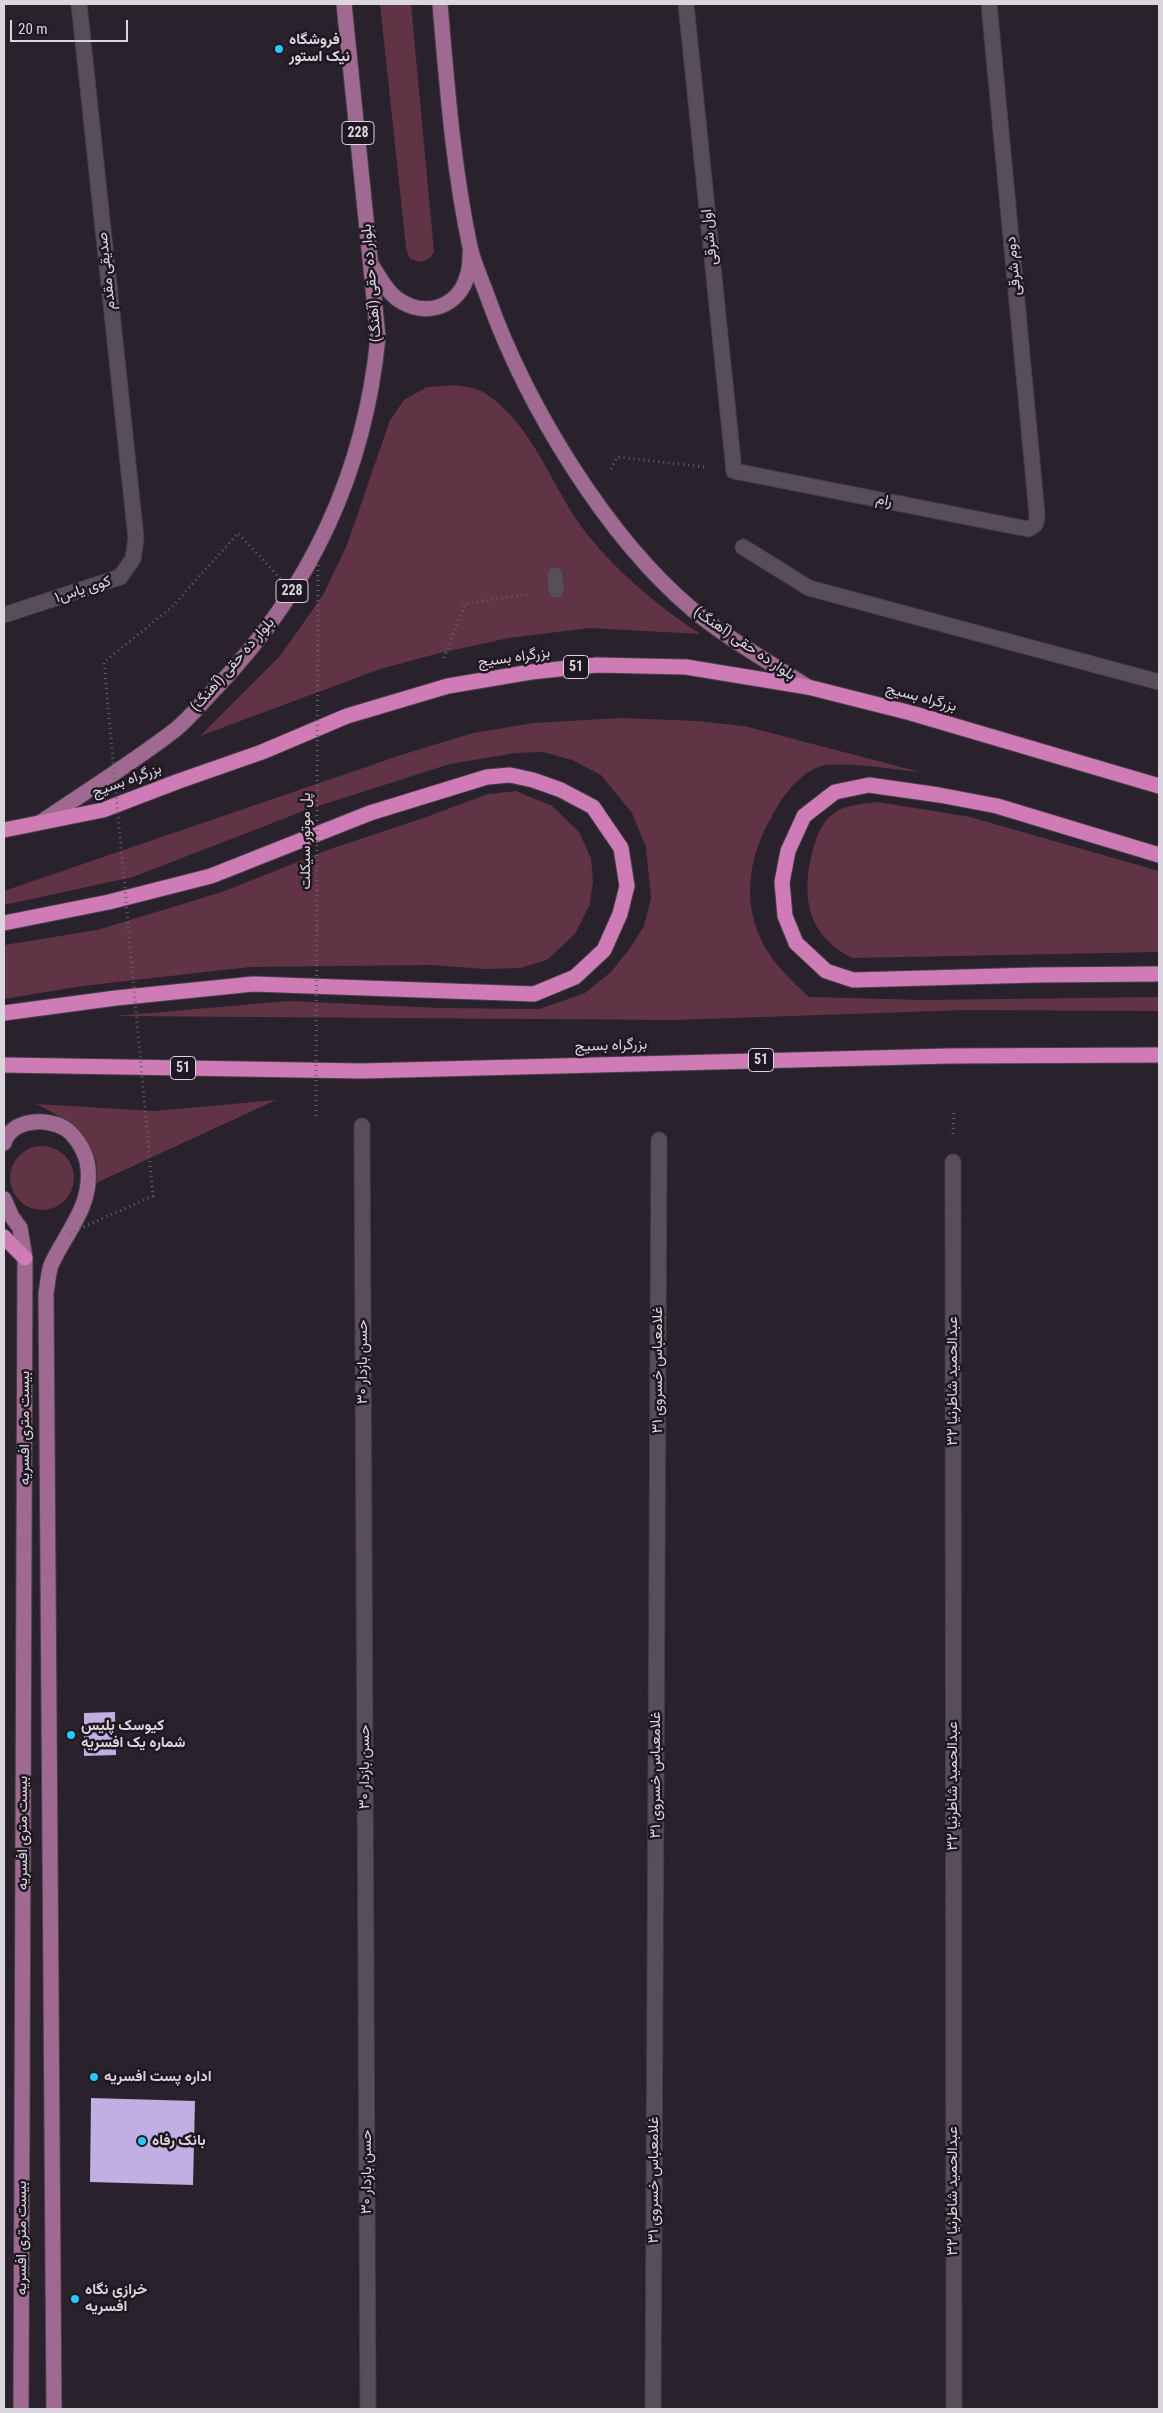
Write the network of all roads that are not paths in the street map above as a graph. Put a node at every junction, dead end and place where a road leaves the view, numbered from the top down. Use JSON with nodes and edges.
{"nodes":[{"id":1,"x":79,"y":4,"type":"edge"},
{"id":2,"x":344,"y":4,"type":"edge"},
{"id":3,"x":440,"y":4,"type":"edge"},
{"id":4,"x":686,"y":4,"type":"edge"},
{"id":5,"x":989,"y":4,"type":"edge"},
{"id":6,"x":471,"y":249,"type":"junction"},
{"id":7,"x":370,"y":262,"type":"junction"},
{"id":8,"x":734,"y":471,"type":"joint"},
{"id":9,"x":1033,"y":528,"type":"joint"},
{"id":10,"x":136,"y":538,"type":"joint"},
{"id":11,"x":743,"y":547,"type":"dead end"},
{"id":12,"x":4,"y":615,"type":"edge"},
{"id":13,"x":1159,"y":682,"type":"edge"},
{"id":14,"x":808,"y":687,"type":"junction"},
{"id":15,"x":1159,"y":786,"type":"edge"},
{"id":16,"x":41,"y":822,"type":"junction"},
{"id":17,"x":4,"y":830,"type":"edge"},
{"id":18,"x":1159,"y":855,"type":"edge"},
{"id":19,"x":4,"y":923,"type":"edge"},
{"id":20,"x":1159,"y":974,"type":"edge"},
{"id":21,"x":4,"y":1013,"type":"edge"},
{"id":22,"x":1159,"y":1055,"type":"edge"},
{"id":23,"x":4,"y":1066,"type":"edge"},
{"id":24,"x":362,"y":1126,"type":"dead end"},
{"id":25,"x":659,"y":1140,"type":"dead end"},
{"id":26,"x":4,"y":1143,"type":"edge"},
{"id":27,"x":953,"y":1162,"type":"dead end"},
{"id":28,"x":4,"y":1199,"type":"edge"},
{"id":29,"x":4,"y":1237,"type":"edge"},
{"id":30,"x":25,"y":1258,"type":"junction"},
{"id":31,"x":21,"y":2409,"type":"edge"},
{"id":32,"x":54,"y":2409,"type":"edge"},
{"id":33,"x":368,"y":2409,"type":"edge"},
{"id":34,"x":654,"y":2409,"type":"edge"},
{"id":35,"x":954,"y":2409,"type":"edge"}],
"edges":[{"from":1,"to":10,"type":"street","name":"صدیقی مقدم"},
{"from":2,"to":7,"type":"main road","name":"بلوار ده حقی (آهنگ)","number":"228"},
{"from":3,"to":6,"type":"main road","name":"بلوار ده حقی (آهنگ)"},
{"from":4,"to":8,"type":"street","name":"اول شرقی"},
{"from":5,"to":9,"type":"street","name":"دوم شرقی"},
{"from":6,"to":7,"type":"main road"},
{"from":6,"to":14,"type":"main road","name":"بلوار ده حقی (آهنگ)"},
{"from":7,"to":16,"type":"main road","name":"بلوار ده حقی (آهنگ)","number":"228"},
{"from":8,"to":9,"type":"street","name":"رام"},
{"from":10,"to":12,"type":"street","name":"کوی یاس۱"},
{"from":11,"to":13,"type":"street"},
{"from":14,"to":15,"type":"highway","name":"بزرگراه بسیج","number":"51"},
{"from":14,"to":16,"type":"highway","name":"بزرگراه بسیج","number":"51"},
{"from":16,"to":17,"type":"highway","name":"بزرگراه بسیج","number":"51"},
{"from":18,"to":20,"type":"highway"},
{"from":19,"to":21,"type":"highway"},
{"from":22,"to":23,"type":"highway","name":"بزرگراه بسیج","number":"51"},
{"from":24,"to":33,"type":"street","name":"حسن بازدار ۳۰"},
{"from":25,"to":34,"type":"street","name":"غلامعباس خسروی ۳۱"},
{"from":26,"to":32,"type":"main road","name":"بیست متری افسریه"},
{"from":27,"to":35,"type":"street","name":"عبدالحمید شاطرنیا ۳۲"},
{"from":28,"to":30,"type":"main road","name":"بیست متری افسریه"},
{"from":29,"to":30,"type":"highway"},
{"from":30,"to":31,"type":"main road","name":"بیست متری افسریه"}]}
